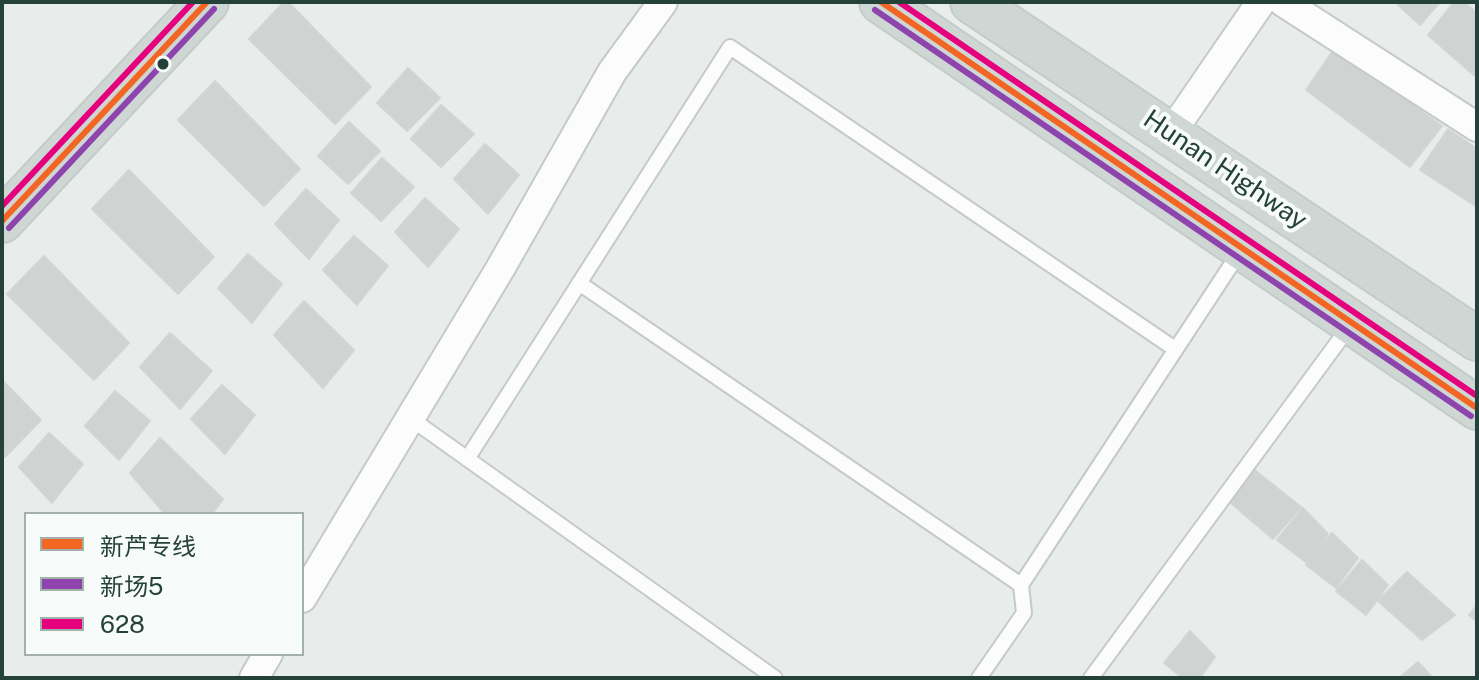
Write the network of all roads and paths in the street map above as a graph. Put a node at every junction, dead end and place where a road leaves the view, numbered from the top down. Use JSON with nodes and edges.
{"nodes":[{"id":1,"x":207,"y":2,"type":"edge"},
{"id":2,"x":663,"y":2,"type":"edge"},
{"id":3,"x":881,"y":2,"type":"edge"},
{"id":4,"x":972,"y":2,"type":"edge"},
{"id":5,"x":1261,"y":2,"type":"edge"},
{"id":6,"x":1283,"y":2,"type":"edge"},
{"id":7,"x":1477,"y":127,"type":"edge"},
{"id":8,"x":1171,"y":133,"type":"junction"},
{"id":9,"x":2,"y":221,"type":"edge"},
{"id":10,"x":1242,"y":249,"type":"junction"},
{"id":11,"x":579,"y":283,"type":"junction"},
{"id":12,"x":1352,"y":323,"type":"junction"},
{"id":13,"x":1477,"y":339,"type":"edge"},
{"id":14,"x":1175,"y":349,"type":"junction"},
{"id":15,"x":1477,"y":408,"type":"edge"},
{"id":16,"x":410,"y":418,"type":"junction"},
{"id":17,"x":467,"y":459,"type":"junction"},
{"id":18,"x":1021,"y":585,"type":"junction"},
{"id":19,"x":304,"y":595,"type":"edge"},
{"id":20,"x":267,"y":656,"type":"edge"},
{"id":21,"x":254,"y":678,"type":"edge"},
{"id":22,"x":775,"y":678,"type":"edge"},
{"id":23,"x":979,"y":678,"type":"edge"},
{"id":24,"x":1091,"y":678,"type":"edge"}],
"edges":[{"from":1,"to":9,"type":"main road"},
{"from":2,"to":16,"type":"street"},
{"from":3,"to":10,"type":"main road"},
{"from":4,"to":8,"type":"main road","name":"Hunan Highway"},
{"from":5,"to":8,"type":"street"},
{"from":6,"to":7,"type":"street"},
{"from":8,"to":13,"type":"main road","name":"Hunan Highway"},
{"from":10,"to":12,"type":"main road"},
{"from":10,"to":14,"type":"lane"},
{"from":11,"to":14,"type":"lane"},
{"from":11,"to":17,"type":"lane"},
{"from":11,"to":18,"type":"lane"},
{"from":12,"to":15,"type":"main road"},
{"from":12,"to":24,"type":"lane"},
{"from":14,"to":18,"type":"lane"},
{"from":16,"to":17,"type":"lane"},
{"from":16,"to":19,"type":"street"},
{"from":17,"to":22,"type":"lane"},
{"from":18,"to":23,"type":"lane"},
{"from":20,"to":21,"type":"street"}]}
